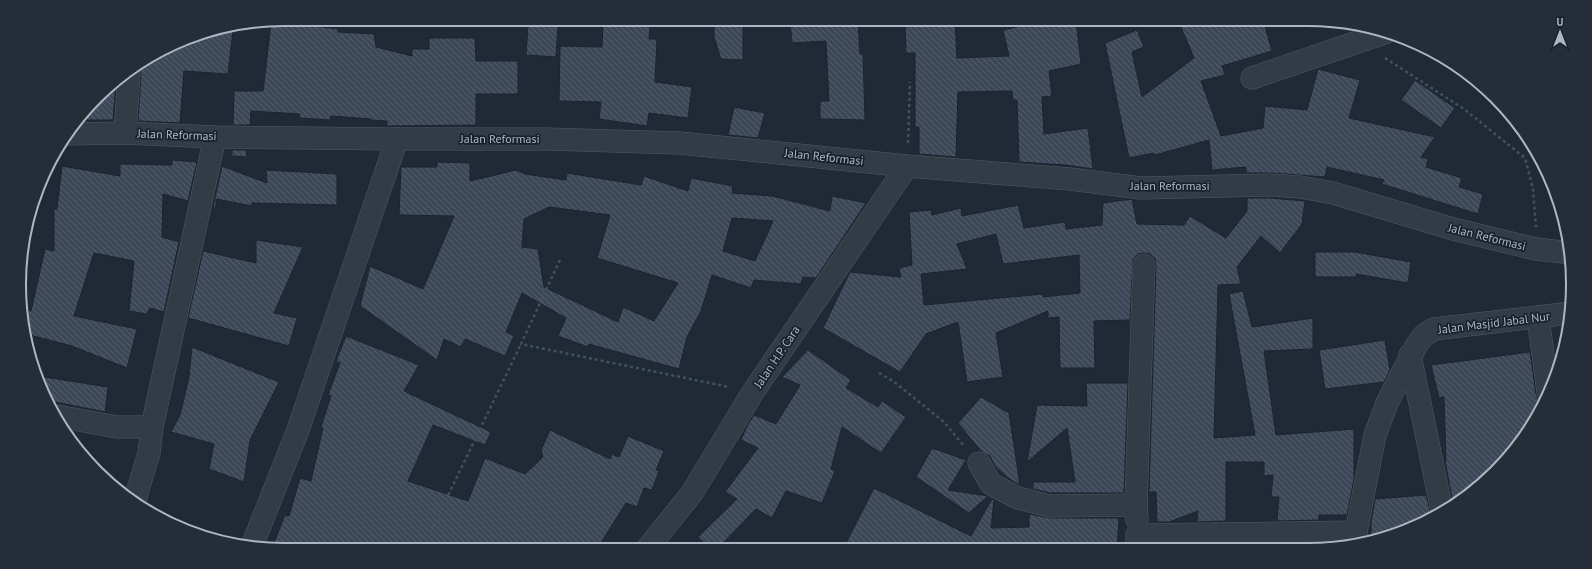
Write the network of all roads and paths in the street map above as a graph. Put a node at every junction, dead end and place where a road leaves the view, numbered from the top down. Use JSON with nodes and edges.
{"nodes":[{"id":1,"x":1377,"y":36,"type":"edge"},
{"id":2,"x":1364,"y":41,"type":"junction"},
{"id":3,"x":129,"y":78,"type":"edge"},
{"id":4,"x":1252,"y":78,"type":"dead end"},
{"id":5,"x":910,"y":82,"type":"dead end"},
{"id":6,"x":125,"y":133,"type":"junction"},
{"id":7,"x":75,"y":134,"type":"edge"},
{"id":8,"x":215,"y":137,"type":"junction"},
{"id":9,"x":397,"y":139,"type":"junction"},
{"id":10,"x":907,"y":166,"type":"junction"},
{"id":11,"x":1536,"y":249,"type":"junction"},
{"id":12,"x":1564,"y":252,"type":"edge"},
{"id":13,"x":560,"y":260,"type":"dead end"},
{"id":14,"x":1144,"y":265,"type":"dead end"},
{"id":15,"x":1564,"y":314,"type":"edge"},
{"id":16,"x":1538,"y":317,"type":"junction"},
{"id":17,"x":521,"y":344,"type":"junction"},
{"id":18,"x":1410,"y":355,"type":"junction"},
{"id":19,"x":878,"y":372,"type":"dead end"},
{"id":20,"x":1547,"y":382,"type":"edge"},
{"id":21,"x":753,"y":392,"type":"junction"},
{"id":22,"x":63,"y":417,"type":"edge"},
{"id":23,"x":152,"y":427,"type":"junction"},
{"id":24,"x":978,"y":463,"type":"joint"},
{"id":25,"x":136,"y":496,"type":"edge"},
{"id":26,"x":1136,"y":505,"type":"junction"},
{"id":27,"x":1441,"y":506,"type":"edge"},
{"id":28,"x":1356,"y":538,"type":"edge"},
{"id":29,"x":254,"y":541,"type":"edge"},
{"id":30,"x":1137,"y":542,"type":"edge"},
{"id":31,"x":427,"y":543,"type":"edge"},
{"id":32,"x":652,"y":543,"type":"edge"}],
"edges":[{"from":1,"to":2,"type":"street"},
{"from":2,"to":4,"type":"street"},
{"from":2,"to":11,"type":"path"},
{"from":3,"to":6,"type":"street"},
{"from":5,"to":10,"type":"path"},
{"from":6,"to":7,"type":"street","name":"Jalan Reformasi"},
{"from":6,"to":8,"type":"street","name":"Jalan Reformasi"},
{"from":8,"to":9,"type":"street","name":"Jalan Reformasi"},
{"from":8,"to":23,"type":"street"},
{"from":9,"to":10,"type":"street","name":"Jalan Reformasi"},
{"from":9,"to":29,"type":"street"},
{"from":10,"to":11,"type":"street","name":"Jalan Reformasi"},
{"from":10,"to":21,"type":"street","name":"Jalan H.P. Cara"},
{"from":11,"to":12,"type":"street","name":"Jalan Reformasi"},
{"from":13,"to":17,"type":"path"},
{"from":14,"to":26,"type":"street"},
{"from":15,"to":16,"type":"street","name":"Jalan Masjid Jabal Nur"},
{"from":16,"to":18,"type":"street","name":"Jalan Masjid Jabal Nur"},
{"from":16,"to":20,"type":"street"},
{"from":17,"to":21,"type":"path"},
{"from":17,"to":31,"type":"path"},
{"from":18,"to":27,"type":"street"},
{"from":18,"to":28,"type":"street","name":"Jalan Masjid Jabal Nur"},
{"from":19,"to":24,"type":"path"},
{"from":21,"to":32,"type":"street","name":"Jalan H.P. Cara"},
{"from":22,"to":23,"type":"street"},
{"from":23,"to":25,"type":"street"},
{"from":24,"to":26,"type":"street"},
{"from":26,"to":30,"type":"street"},
{"from":28,"to":30,"type":"street"}]}
